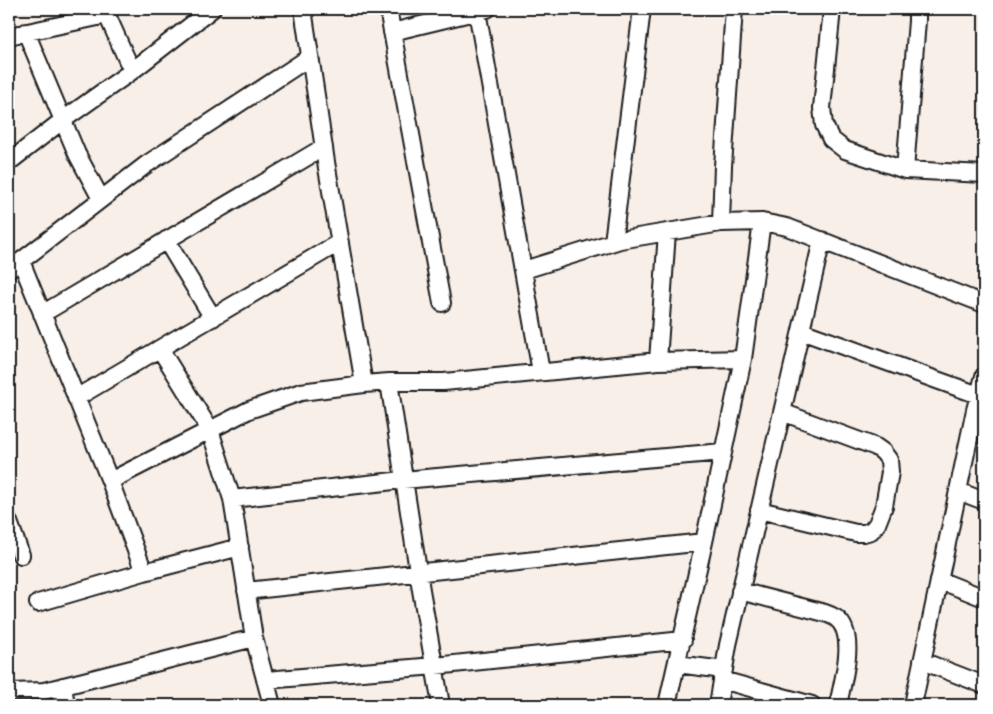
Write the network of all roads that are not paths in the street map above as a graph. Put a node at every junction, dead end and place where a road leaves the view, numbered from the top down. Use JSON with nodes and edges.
{"nodes":[{"id":1,"x":212,"y":9,"type":"edge"},
{"id":2,"x":302,"y":9,"type":"edge"},
{"id":3,"x":388,"y":9,"type":"edge"},
{"id":4,"x":642,"y":9,"type":"edge"},
{"id":5,"x":734,"y":9,"type":"edge"},
{"id":6,"x":832,"y":9,"type":"edge"},
{"id":7,"x":917,"y":9,"type":"edge"},
{"id":8,"x":482,"y":10,"type":"edge"},
{"id":9,"x":106,"y":12,"type":"edge"},
{"id":10,"x":26,"y":32,"type":"junction"},
{"id":11,"x":392,"y":32,"type":"junction"},
{"id":12,"x":9,"y":36,"type":"edge"},
{"id":13,"x":310,"y":57,"type":"junction"},
{"id":14,"x":132,"y":71,"type":"junction"},
{"id":15,"x":63,"y":120,"type":"junction"},
{"id":16,"x":324,"y":147,"type":"junction"},
{"id":17,"x":9,"y":162,"type":"edge"},
{"id":18,"x":905,"y":170,"type":"junction"},
{"id":19,"x":984,"y":174,"type":"edge"},
{"id":20,"x":100,"y":199,"type":"junction"},
{"id":21,"x":762,"y":222,"type":"junction"},
{"id":22,"x":721,"y":223,"type":"junction"},
{"id":23,"x":667,"y":232,"type":"junction"},
{"id":24,"x":166,"y":240,"type":"junction"},
{"id":25,"x":822,"y":240,"type":"junction"},
{"id":26,"x":340,"y":242,"type":"junction"},
{"id":27,"x":613,"y":242,"type":"junction"},
{"id":28,"x":15,"y":265,"type":"edge"},
{"id":29,"x":524,"y":270,"type":"junction"},
{"id":30,"x":442,"y":302,"type":"dead end"},
{"id":31,"x":984,"y":304,"type":"edge"},
{"id":32,"x":42,"y":314,"type":"junction"},
{"id":33,"x":213,"y":318,"type":"junction"},
{"id":34,"x":801,"y":331,"type":"junction"},
{"id":35,"x":160,"y":349,"type":"junction"},
{"id":36,"x":743,"y":359,"type":"junction"},
{"id":37,"x":658,"y":361,"type":"junction"},
{"id":38,"x":542,"y":372,"type":"junction"},
{"id":39,"x":984,"y":376,"type":"edge"},
{"id":40,"x":389,"y":382,"type":"junction"},
{"id":41,"x":364,"y":384,"type":"junction"},
{"id":42,"x":982,"y":396,"type":"edge"},
{"id":43,"x":76,"y":398,"type":"junction"},
{"id":44,"x":782,"y":412,"type":"junction"},
{"id":45,"x":210,"y":430,"type":"junction"},
{"id":46,"x":724,"y":452,"type":"junction"},
{"id":47,"x":403,"y":480,"type":"junction"},
{"id":48,"x":110,"y":481,"type":"junction"},
{"id":49,"x":958,"y":491,"type":"junction"},
{"id":50,"x":232,"y":499,"type":"junction"},
{"id":51,"x":984,"y":501,"type":"edge"},
{"id":52,"x":759,"y":510,"type":"junction"},
{"id":53,"x":9,"y":522,"type":"edge"},
{"id":54,"x":704,"y":542,"type":"junction"},
{"id":55,"x":240,"y":547,"type":"junction"},
{"id":56,"x":22,"y":555,"type":"dead end"},
{"id":57,"x":144,"y":572,"type":"junction"},
{"id":58,"x":418,"y":572,"type":"junction"},
{"id":59,"x":939,"y":580,"type":"junction"},
{"id":60,"x":246,"y":591,"type":"junction"},
{"id":61,"x":740,"y":591,"type":"junction"},
{"id":62,"x":984,"y":598,"type":"edge"},
{"id":63,"x":38,"y":603,"type":"dead end"},
{"id":64,"x":254,"y":638,"type":"junction"},
{"id":65,"x":682,"y":640,"type":"junction"},
{"id":66,"x":922,"y":660,"type":"junction"},
{"id":67,"x":677,"y":664,"type":"junction"},
{"id":68,"x":435,"y":666,"type":"junction"},
{"id":69,"x":723,"y":675,"type":"junction"},
{"id":70,"x":266,"y":680,"type":"junction"},
{"id":71,"x":984,"y":685,"type":"edge"},
{"id":72,"x":63,"y":686,"type":"junction"},
{"id":73,"x":9,"y":692,"type":"edge"},
{"id":74,"x":66,"y":705,"type":"edge"},
{"id":75,"x":272,"y":705,"type":"edge"},
{"id":76,"x":441,"y":705,"type":"edge"},
{"id":77,"x":667,"y":705,"type":"edge"},
{"id":78,"x":718,"y":705,"type":"edge"},
{"id":79,"x":812,"y":705,"type":"edge"},
{"id":80,"x":838,"y":705,"type":"edge"},
{"id":81,"x":913,"y":705,"type":"edge"}],
"edges":[{"from":1,"to":14,"type":"street"},
{"from":2,"to":13,"type":"street"},
{"from":3,"to":11,"type":"street"},
{"from":4,"to":27,"type":"street"},
{"from":5,"to":22,"type":"street"},
{"from":6,"to":18,"type":"street"},
{"from":7,"to":18,"type":"street"},
{"from":8,"to":11,"type":"street"},
{"from":8,"to":29,"type":"street"},
{"from":9,"to":10,"type":"street"},
{"from":9,"to":14,"type":"street"},
{"from":10,"to":12,"type":"street"},
{"from":10,"to":15,"type":"street"},
{"from":11,"to":30,"type":"street"},
{"from":13,"to":16,"type":"street"},
{"from":13,"to":20,"type":"street"},
{"from":14,"to":15,"type":"street"},
{"from":15,"to":17,"type":"street"},
{"from":15,"to":20,"type":"street"},
{"from":16,"to":24,"type":"street"},
{"from":16,"to":26,"type":"street"},
{"from":18,"to":19,"type":"street"},
{"from":20,"to":28,"type":"street"},
{"from":21,"to":22,"type":"street"},
{"from":21,"to":25,"type":"street"},
{"from":21,"to":36,"type":"street"},
{"from":22,"to":23,"type":"street"},
{"from":23,"to":27,"type":"street"},
{"from":23,"to":37,"type":"street"},
{"from":24,"to":32,"type":"street"},
{"from":24,"to":33,"type":"street"},
{"from":25,"to":31,"type":"street"},
{"from":25,"to":34,"type":"street"},
{"from":26,"to":33,"type":"street"},
{"from":26,"to":41,"type":"street"},
{"from":27,"to":29,"type":"street"},
{"from":28,"to":32,"type":"street"},
{"from":29,"to":38,"type":"street"},
{"from":32,"to":43,"type":"street"},
{"from":33,"to":35,"type":"street"},
{"from":34,"to":42,"type":"street"},
{"from":34,"to":44,"type":"street"},
{"from":35,"to":43,"type":"street"},
{"from":35,"to":45,"type":"street"},
{"from":36,"to":37,"type":"street"},
{"from":36,"to":46,"type":"street"},
{"from":37,"to":38,"type":"street"},
{"from":38,"to":40,"type":"street"},
{"from":39,"to":42,"type":"street"},
{"from":40,"to":41,"type":"street"},
{"from":40,"to":47,"type":"street"},
{"from":41,"to":45,"type":"street"},
{"from":42,"to":49,"type":"street"},
{"from":43,"to":48,"type":"street"},
{"from":44,"to":52,"type":"street"},
{"from":44,"to":52,"type":"street"},
{"from":45,"to":48,"type":"street"},
{"from":45,"to":50,"type":"street"},
{"from":46,"to":47,"type":"street"},
{"from":46,"to":54,"type":"street"},
{"from":47,"to":50,"type":"street"},
{"from":47,"to":58,"type":"street"},
{"from":48,"to":57,"type":"street"},
{"from":49,"to":51,"type":"street"},
{"from":49,"to":59,"type":"street"},
{"from":50,"to":55,"type":"street"},
{"from":52,"to":61,"type":"street"},
{"from":53,"to":56,"type":"street"},
{"from":54,"to":58,"type":"street"},
{"from":54,"to":65,"type":"street"},
{"from":55,"to":57,"type":"street"},
{"from":55,"to":60,"type":"street"},
{"from":57,"to":63,"type":"street"},
{"from":58,"to":60,"type":"street"},
{"from":58,"to":68,"type":"street"},
{"from":59,"to":62,"type":"street"},
{"from":59,"to":66,"type":"street"},
{"from":60,"to":64,"type":"street"},
{"from":61,"to":69,"type":"street"},
{"from":61,"to":80,"type":"street"},
{"from":64,"to":70,"type":"street"},
{"from":64,"to":72,"type":"street"},
{"from":65,"to":67,"type":"street"},
{"from":65,"to":68,"type":"street"},
{"from":66,"to":71,"type":"street"},
{"from":66,"to":81,"type":"street"},
{"from":67,"to":69,"type":"street"},
{"from":67,"to":77,"type":"street"},
{"from":68,"to":70,"type":"street"},
{"from":68,"to":76,"type":"street"},
{"from":69,"to":78,"type":"street"},
{"from":69,"to":79,"type":"street"},
{"from":70,"to":75,"type":"street"},
{"from":72,"to":73,"type":"street"},
{"from":72,"to":74,"type":"street"}]}
